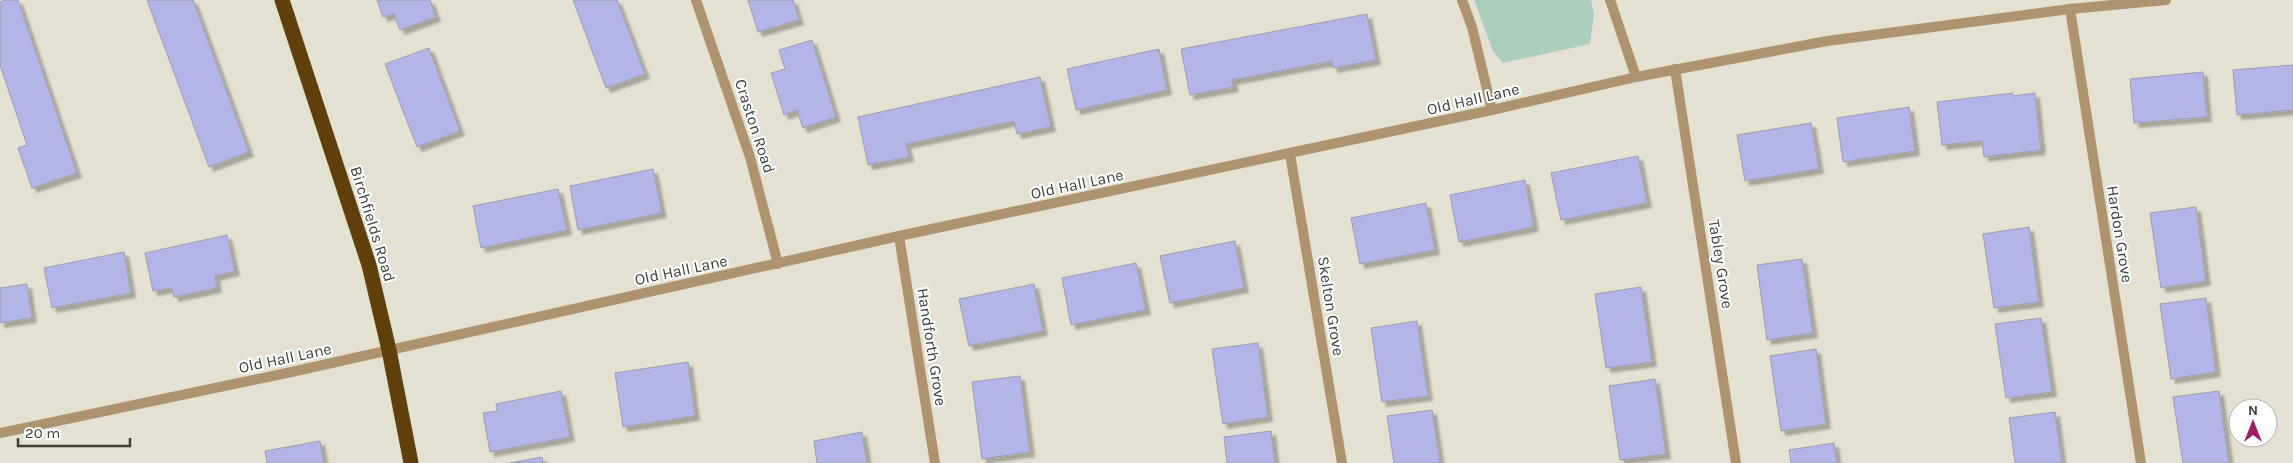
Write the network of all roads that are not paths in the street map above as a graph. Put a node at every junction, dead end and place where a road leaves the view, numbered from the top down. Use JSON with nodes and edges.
{"nodes":[{"id":1,"x":282,"y":0,"type":"edge"},
{"id":2,"x":696,"y":0,"type":"edge"},
{"id":3,"x":1462,"y":0,"type":"edge"},
{"id":4,"x":1610,"y":0,"type":"edge"},
{"id":5,"x":2166,"y":0,"type":"edge"},
{"id":6,"x":2070,"y":9,"type":"junction"},
{"id":7,"x":1675,"y":69,"type":"junction"},
{"id":8,"x":1636,"y":77,"type":"junction"},
{"id":9,"x":1492,"y":110,"type":"junction"},
{"id":10,"x":1290,"y":154,"type":"junction"},
{"id":11,"x":899,"y":236,"type":"junction"},
{"id":12,"x":778,"y":264,"type":"junction"},
{"id":13,"x":389,"y":350,"type":"junction"},
{"id":14,"x":0,"y":433,"type":"edge"},
{"id":15,"x":411,"y":463,"type":"edge"},
{"id":16,"x":935,"y":463,"type":"edge"},
{"id":17,"x":1342,"y":463,"type":"edge"},
{"id":18,"x":1736,"y":463,"type":"edge"},
{"id":19,"x":2141,"y":463,"type":"edge"}],
"edges":[{"from":1,"to":13,"type":"highway","name":"Birchfields Road"},
{"from":2,"to":12,"type":"street","name":"Craston Road"},
{"from":3,"to":9,"type":"street"},
{"from":4,"to":8,"type":"street"},
{"from":5,"to":6,"type":"street","name":"Old Hall Lane"},
{"from":6,"to":7,"type":"street","name":"Old Hall Lane"},
{"from":6,"to":19,"type":"street","name":"Hardon Grove"},
{"from":7,"to":8,"type":"street","name":"Old Hall Lane"},
{"from":7,"to":18,"type":"street","name":"Tabley Grove"},
{"from":8,"to":9,"type":"street","name":"Old Hall Lane"},
{"from":9,"to":10,"type":"street","name":"Old Hall Lane"},
{"from":10,"to":11,"type":"street","name":"Old Hall Lane"},
{"from":10,"to":17,"type":"street","name":"Skelton Grove"},
{"from":11,"to":12,"type":"street","name":"Old Hall Lane"},
{"from":11,"to":16,"type":"street","name":"Handforth Grove"},
{"from":12,"to":13,"type":"street","name":"Old Hall Lane"},
{"from":13,"to":14,"type":"street","name":"Old Hall Lane"},
{"from":13,"to":15,"type":"highway","name":"Birchfields Road"}]}
